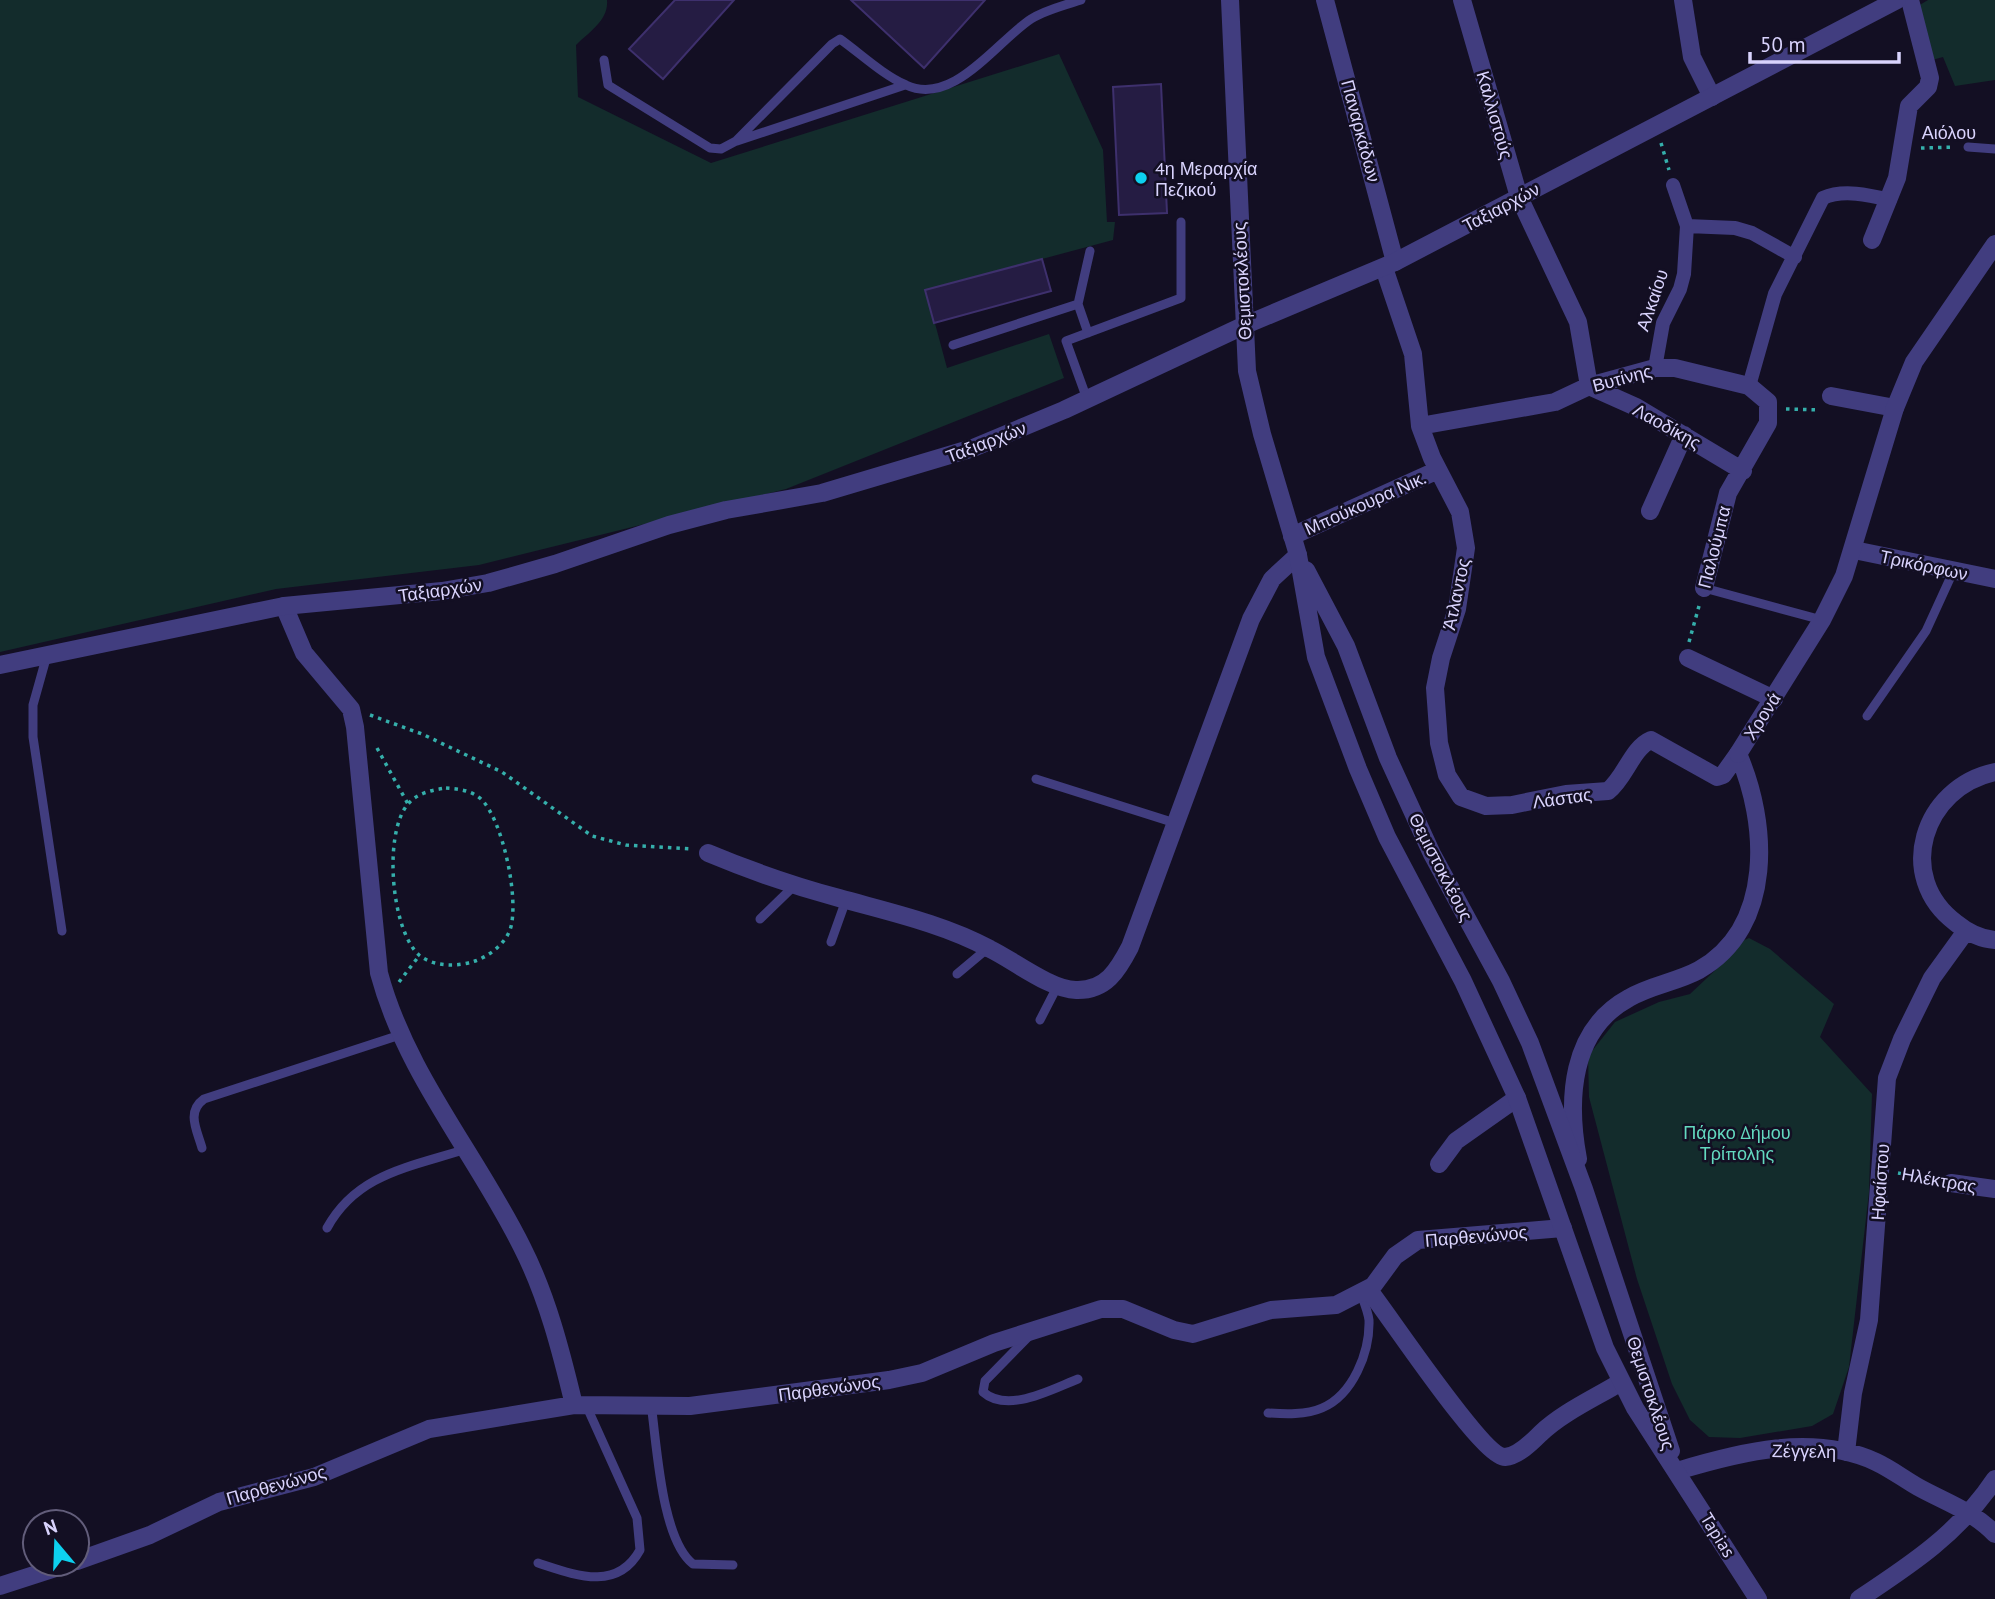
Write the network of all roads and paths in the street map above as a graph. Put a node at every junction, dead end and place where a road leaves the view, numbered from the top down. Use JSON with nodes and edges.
{"nodes":[{"id":1,"x":1081,"y":0,"type":"edge"},
{"id":2,"x":1230,"y":0,"type":"edge"},
{"id":3,"x":1325,"y":0,"type":"edge"},
{"id":4,"x":1462,"y":0,"type":"edge"},
{"id":5,"x":1683,"y":0,"type":"edge"},
{"id":6,"x":1897,"y":0,"type":"edge"},
{"id":7,"x":1910,"y":0,"type":"edge"},
{"id":8,"x":604,"y":60,"type":"dead end"},
{"id":9,"x":905,"y":85,"type":"junction"},
{"id":10,"x":1712,"y":97,"type":"junction"},
{"id":11,"x":1655,"y":125,"type":"junction"},
{"id":12,"x":736,"y":141,"type":"junction"},
{"id":13,"x":1968,"y":147,"type":"joint"},
{"id":14,"x":1903,"y":148,"type":"junction"},
{"id":15,"x":1995,"y":149,"type":"edge"},
{"id":16,"x":1673,"y":185,"type":"joint"},
{"id":17,"x":1520,"y":197,"type":"junction"},
{"id":18,"x":1890,"y":200,"type":"junction"},
{"id":19,"x":1181,"y":222,"type":"dead end"},
{"id":20,"x":1687,"y":226,"type":"junction"},
{"id":21,"x":1872,"y":240,"type":"dead end"},
{"id":22,"x":1995,"y":244,"type":"edge"},
{"id":23,"x":1090,"y":251,"type":"dead end"},
{"id":24,"x":1795,"y":257,"type":"junction"},
{"id":25,"x":1390,"y":265,"type":"junction"},
{"id":26,"x":1078,"y":304,"type":"junction"},
{"id":27,"x":1242,"y":326,"type":"junction"},
{"id":28,"x":1088,"y":333,"type":"junction"},
{"id":29,"x":953,"y":345,"type":"dead end"},
{"id":30,"x":1655,"y":368,"type":"junction"},
{"id":31,"x":1589,"y":386,"type":"junction"},
{"id":32,"x":1749,"y":386,"type":"junction"},
{"id":33,"x":1831,"y":396,"type":"joint"},
{"id":34,"x":1087,"y":399,"type":"junction"},
{"id":35,"x":1768,"y":402,"type":"junction"},
{"id":36,"x":1895,"y":408,"type":"junction"},
{"id":37,"x":1420,"y":426,"type":"junction"},
{"id":38,"x":1684,"y":435,"type":"junction"},
{"id":39,"x":1438,"y":470,"type":"junction"},
{"id":40,"x":1744,"y":471,"type":"junction"},
{"id":41,"x":1650,"y":511,"type":"dead end"},
{"id":42,"x":1292,"y":536,"type":"junction"},
{"id":43,"x":1854,"y":550,"type":"junction"},
{"id":44,"x":1298,"y":555,"type":"junction"},
{"id":45,"x":1954,"y":572,"type":"junction"},
{"id":46,"x":1995,"y":579,"type":"edge"},
{"id":47,"x":1704,"y":588,"type":"junction"},
{"id":48,"x":284,"y":606,"type":"junction"},
{"id":49,"x":1822,"y":620,"type":"junction"},
{"id":50,"x":48,"y":654,"type":"junction"},
{"id":51,"x":1688,"y":658,"type":"joint"},
{"id":52,"x":0,"y":665,"type":"edge"},
{"id":53,"x":1774,"y":699,"type":"junction"},
{"id":54,"x":351,"y":709,"type":"junction"},
{"id":55,"x":1867,"y":716,"type":"dead end"},
{"id":56,"x":374,"y":743,"type":"dead end"},
{"id":57,"x":1738,"y":754,"type":"junction"},
{"id":58,"x":1995,"y":772,"type":"edge"},
{"id":59,"x":1036,"y":779,"type":"dead end"},
{"id":60,"x":1466,"y":800,"type":"joint"},
{"id":61,"x":408,"y":804,"type":"junction"},
{"id":62,"x":1175,"y":823,"type":"junction"},
{"id":63,"x":708,"y":853,"type":"joint"},
{"id":64,"x":795,"y":885,"type":"junction"},
{"id":65,"x":846,"y":900,"type":"junction"},
{"id":66,"x":760,"y":919,"type":"dead end"},
{"id":67,"x":62,"y":930,"type":"dead end"},
{"id":68,"x":1966,"y":931,"type":"junction"},
{"id":69,"x":1995,"y":940,"type":"edge"},
{"id":70,"x":831,"y":942,"type":"dead end"},
{"id":71,"x":989,"y":948,"type":"junction"},
{"id":72,"x":419,"y":956,"type":"junction"},
{"id":73,"x":957,"y":974,"type":"dead end"},
{"id":74,"x":1058,"y":985,"type":"junction"},
{"id":75,"x":386,"y":999,"type":"junction"},
{"id":76,"x":1041,"y":1020,"type":"dead end"},
{"id":77,"x":400,"y":1035,"type":"junction"},
{"id":78,"x":1517,"y":1098,"type":"junction"},
{"id":79,"x":202,"y":1148,"type":"dead end"},
{"id":80,"x":466,"y":1149,"type":"junction"},
{"id":81,"x":1439,"y":1164,"type":"dead end"},
{"id":82,"x":1883,"y":1170,"type":"junction"},
{"id":83,"x":1951,"y":1183,"type":"joint"},
{"id":84,"x":1584,"y":1189,"type":"junction"},
{"id":85,"x":1995,"y":1189,"type":"edge"},
{"id":86,"x":327,"y":1228,"type":"dead end"},
{"id":87,"x":1563,"y":1228,"type":"junction"},
{"id":88,"x":1365,"y":1292,"type":"junction"},
{"id":89,"x":1036,"y":1329,"type":"junction"},
{"id":90,"x":1078,"y":1379,"type":"dead end"},
{"id":91,"x":1621,"y":1382,"type":"junction"},
{"id":92,"x":579,"y":1404,"type":"junction"},
{"id":93,"x":651,"y":1404,"type":"junction"},
{"id":94,"x":1268,"y":1413,"type":"dead end"},
{"id":95,"x":1846,"y":1452,"type":"junction"},
{"id":96,"x":1677,"y":1471,"type":"junction"},
{"id":97,"x":1995,"y":1479,"type":"edge"},
{"id":98,"x":1970,"y":1513,"type":"junction"},
{"id":99,"x":1995,"y":1534,"type":"edge"},
{"id":100,"x":91,"y":1556,"type":"edge"},
{"id":101,"x":538,"y":1563,"type":"dead end"},
{"id":102,"x":733,"y":1565,"type":"dead end"},
{"id":103,"x":25,"y":1578,"type":"edge"},
{"id":104,"x":0,"y":1586,"type":"edge"},
{"id":105,"x":1758,"y":1599,"type":"edge"},
{"id":106,"x":1859,"y":1599,"type":"edge"}],
"edges":[{"from":1,"to":9,"type":"lane"},
{"from":2,"to":27,"type":"street","name":"Θεμιστοκλέους"},
{"from":3,"to":25,"type":"street","name":"Παναρκάδων"},
{"from":4,"to":17,"type":"street","name":"Καλλιστούς"},
{"from":5,"to":10,"type":"street"},
{"from":6,"to":10,"type":"street","name":"Ταξιαρχών"},
{"from":7,"to":14,"type":"street"},
{"from":8,"to":12,"type":"lane"},
{"from":9,"to":12,"type":"lane"},
{"from":9,"to":12,"type":"lane"},
{"from":10,"to":11,"type":"street","name":"Ταξιαρχών"},
{"from":11,"to":16,"type":"path"},
{"from":11,"to":17,"type":"street","name":"Ταξιαρχών"},
{"from":13,"to":14,"type":"path","name":"Αιόλου"},
{"from":13,"to":15,"type":"lane","name":"Αιόλου"},
{"from":14,"to":18,"type":"street"},
{"from":16,"to":20,"type":"street","name":"Αλκαίου"},
{"from":17,"to":25,"type":"street","name":"Ταξιαρχών"},
{"from":17,"to":31,"type":"street","name":"Καλλιστούς"},
{"from":18,"to":21,"type":"street"},
{"from":18,"to":24,"type":"street"},
{"from":19,"to":28,"type":"lane"},
{"from":20,"to":24,"type":"street"},
{"from":20,"to":30,"type":"street","name":"Αλκαίου"},
{"from":22,"to":36,"type":"street","name":"Χρονά"},
{"from":23,"to":26,"type":"lane"},
{"from":24,"to":32,"type":"street"},
{"from":25,"to":27,"type":"street","name":"Ταξιαρχών"},
{"from":25,"to":37,"type":"street","name":"Άτλαντος"},
{"from":26,"to":28,"type":"lane"},
{"from":26,"to":29,"type":"lane"},
{"from":27,"to":34,"type":"street","name":"Ταξιαρχών"},
{"from":27,"to":42,"type":"street","name":"Θεμιστοκλέους"},
{"from":28,"to":34,"type":"lane"},
{"from":30,"to":31,"type":"street","name":"Βυτίνης"},
{"from":30,"to":32,"type":"street","name":"Βυτίνης"},
{"from":31,"to":37,"type":"street","name":"Βυτίνης"},
{"from":31,"to":38,"type":"street","name":"Λαοδίκης"},
{"from":32,"to":35,"type":"street","name":"Βυτίνης"},
{"from":33,"to":35,"type":"path"},
{"from":33,"to":36,"type":"street"},
{"from":34,"to":48,"type":"street","name":"Ταξιαρχών"},
{"from":35,"to":40,"type":"street","name":"Παλούμπα"},
{"from":36,"to":43,"type":"street","name":"Χρονά"},
{"from":37,"to":39,"type":"street","name":"Άτλαντος"},
{"from":38,"to":40,"type":"street","name":"Λαοδίκης"},
{"from":38,"to":41,"type":"street"},
{"from":39,"to":42,"type":"street","name":"Μπούκουρα Νικ."},
{"from":39,"to":60,"type":"street","name":"Άτλαντος"},
{"from":40,"to":47,"type":"street","name":"Παλούμπα"},
{"from":42,"to":44,"type":"street","name":"Θεμιστοκλέους"},
{"from":43,"to":45,"type":"street","name":"Τρικόρφων"},
{"from":43,"to":49,"type":"street","name":"Χρονά"},
{"from":44,"to":62,"type":"street"},
{"from":44,"to":78,"type":"street","name":"Θεμιστοκλέους"},
{"from":44,"to":84,"type":"street","name":"Θεμιστοκλέους"},
{"from":45,"to":46,"type":"street","name":"Τρικόρφων"},
{"from":45,"to":55,"type":"lane"},
{"from":47,"to":49,"type":"lane"},
{"from":47,"to":51,"type":"path","name":"Παλούμπα"},
{"from":48,"to":50,"type":"street","name":"Ταξιαρχών"},
{"from":48,"to":54,"type":"street"},
{"from":49,"to":53,"type":"street","name":"Χρονά"},
{"from":50,"to":52,"type":"street","name":"Ταξιαρχών"},
{"from":50,"to":67,"type":"lane"},
{"from":51,"to":53,"type":"street"},
{"from":53,"to":57,"type":"street","name":"Χρονά"},
{"from":54,"to":63,"type":"path"},
{"from":54,"to":75,"type":"street"},
{"from":56,"to":61,"type":"path"},
{"from":57,"to":60,"type":"street","name":"Λάστας"},
{"from":57,"to":84,"type":"street","name":"Χρονά"},
{"from":58,"to":68,"type":"street"},
{"from":59,"to":62,"type":"lane"},
{"from":61,"to":72,"type":"path"},
{"from":61,"to":72,"type":"path"},
{"from":62,"to":74,"type":"street"},
{"from":63,"to":64,"type":"street"},
{"from":64,"to":65,"type":"street"},
{"from":64,"to":66,"type":"lane"},
{"from":65,"to":70,"type":"lane"},
{"from":65,"to":71,"type":"street"},
{"from":68,"to":69,"type":"street"},
{"from":68,"to":82,"type":"street","name":"Ηφαίστου"},
{"from":71,"to":73,"type":"lane"},
{"from":71,"to":74,"type":"street"},
{"from":72,"to":75,"type":"path"},
{"from":74,"to":76,"type":"lane"},
{"from":75,"to":77,"type":"street"},
{"from":77,"to":79,"type":"lane"},
{"from":77,"to":80,"type":"street"},
{"from":78,"to":81,"type":"street"},
{"from":78,"to":87,"type":"street","name":"Θεμιστοκλέους"},
{"from":80,"to":86,"type":"lane"},
{"from":80,"to":92,"type":"street"},
{"from":82,"to":83,"type":"path","name":"Ηλέκτρας"},
{"from":82,"to":95,"type":"street","name":"Ηφαίστου"},
{"from":83,"to":85,"type":"street","name":"Ηλέκτρας"},
{"from":84,"to":96,"type":"street","name":"Θεμιστοκλέους"},
{"from":87,"to":88,"type":"street","name":"Παρθενώνος"},
{"from":87,"to":91,"type":"street","name":"Θεμιστοκλέους"},
{"from":88,"to":89,"type":"street","name":"Παρθενώνος"},
{"from":88,"to":91,"type":"street"},
{"from":88,"to":94,"type":"lane"},
{"from":89,"to":90,"type":"lane"},
{"from":89,"to":93,"type":"street","name":"Παρθενώνος"},
{"from":91,"to":96,"type":"street","name":"Θεμιστοκλέους"},
{"from":92,"to":93,"type":"street","name":"Παρθενώνος"},
{"from":92,"to":100,"type":"street","name":"Παρθενώνος"},
{"from":92,"to":101,"type":"lane"},
{"from":93,"to":102,"type":"lane"},
{"from":95,"to":96,"type":"street","name":"Ζέγγελη"},
{"from":95,"to":98,"type":"street","name":"Ζέγγελη"},
{"from":96,"to":105,"type":"street","name":"Tapias"},
{"from":97,"to":98,"type":"street"},
{"from":98,"to":99,"type":"street","name":"Ζέγγελη"},
{"from":98,"to":106,"type":"street"},
{"from":103,"to":104,"type":"street"}]}
